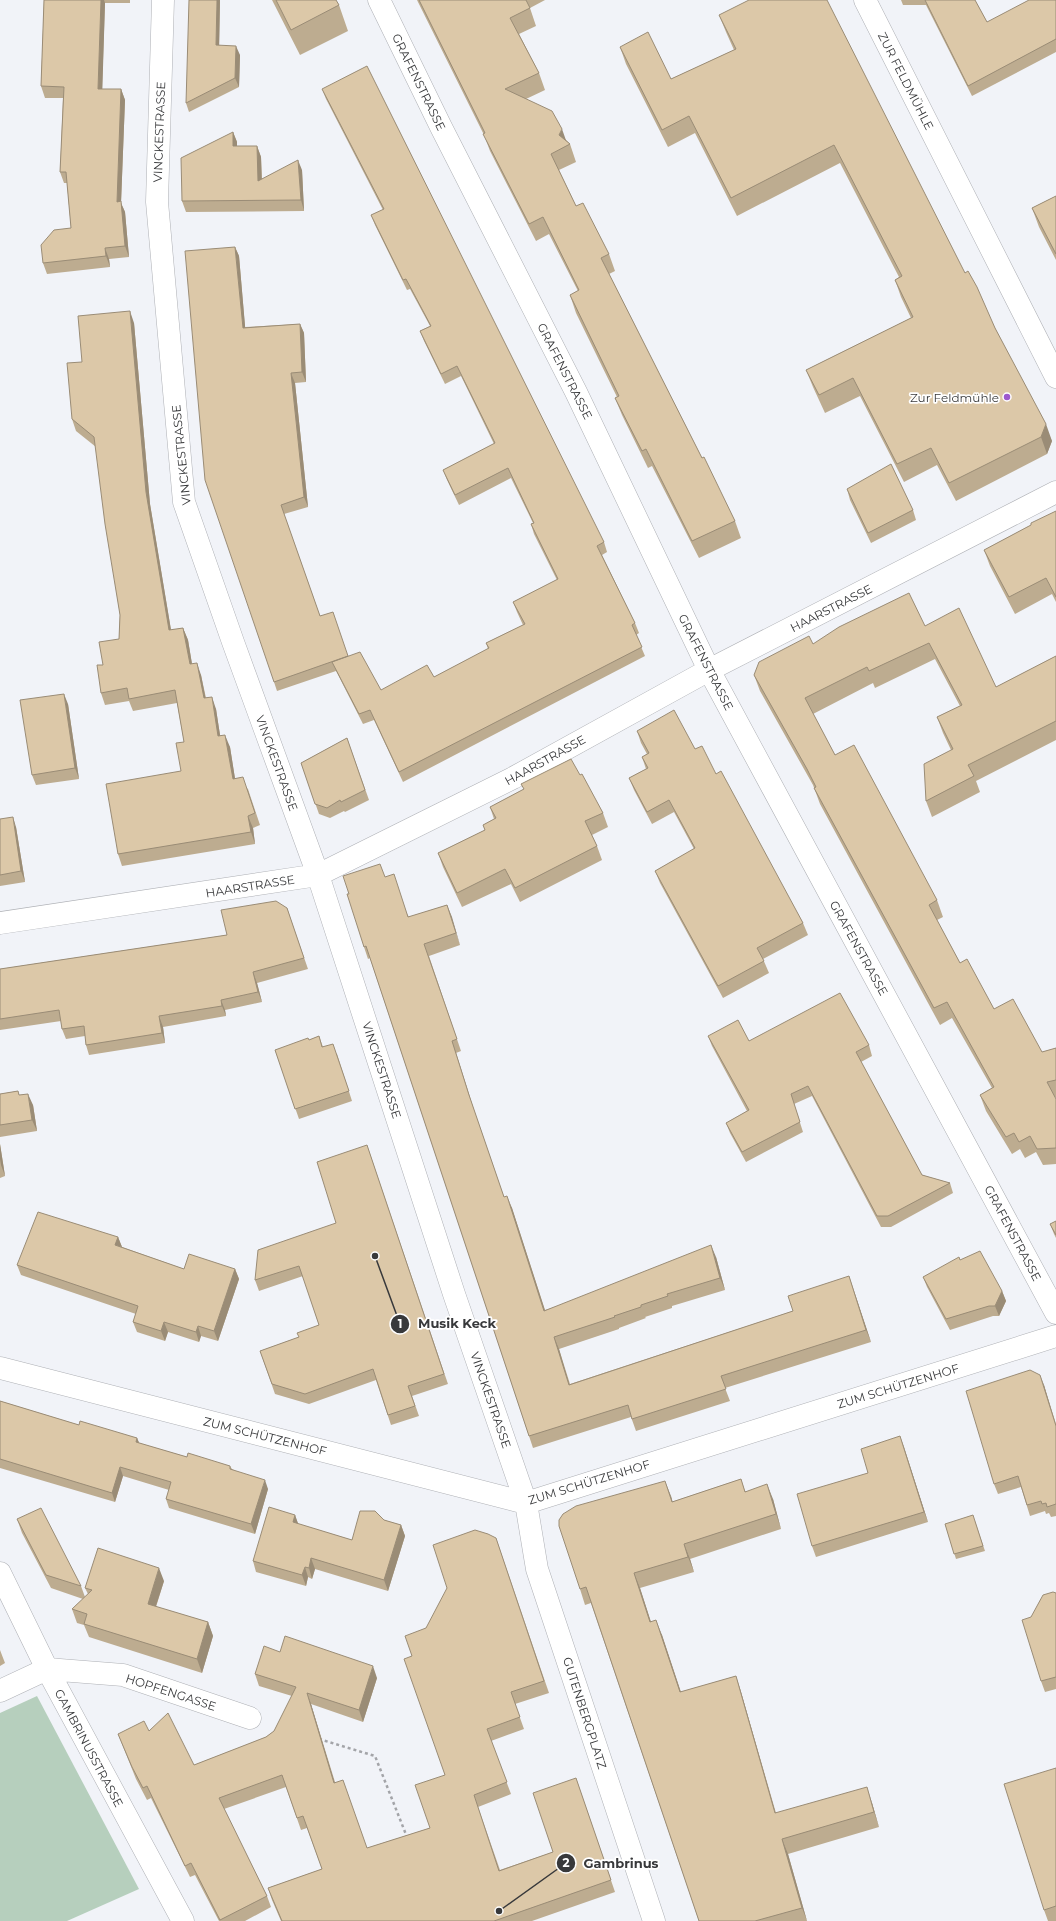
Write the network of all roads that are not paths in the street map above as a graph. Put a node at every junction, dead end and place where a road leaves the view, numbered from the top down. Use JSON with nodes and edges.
{"nodes":[{"id":1,"x":163,"y":0,"type":"edge"},
{"id":2,"x":379,"y":0,"type":"edge"},
{"id":3,"x":865,"y":0,"type":"edge"},
{"id":4,"x":1056,"y":377,"type":"edge"},
{"id":5,"x":1056,"y":492,"type":"edge"},
{"id":6,"x":709,"y":670,"type":"junction"},
{"id":7,"x":318,"y":875,"type":"junction"},
{"id":8,"x":0,"y":923,"type":"edge"},
{"id":9,"x":1056,"y":1313,"type":"edge"},
{"id":10,"x":1056,"y":1336,"type":"edge"},
{"id":11,"x":0,"y":1368,"type":"edge"},
{"id":12,"x":526,"y":1503,"type":"junction"},
{"id":13,"x":0,"y":1573,"type":"edge"},
{"id":14,"x":47,"y":1669,"type":"junction"},
{"id":15,"x":0,"y":1691,"type":"edge"},
{"id":16,"x":250,"y":1718,"type":"dead end"},
{"id":17,"x":183,"y":1921,"type":"edge"},
{"id":18,"x":654,"y":1921,"type":"edge"}],
"edges":[{"from":1,"to":7,"type":"street","name":"VINCKESTRASSE"},
{"from":2,"to":6,"type":"street","name":"GRAFENSTRASSE"},
{"from":3,"to":4,"type":"street","name":"ZUR FELDMÜHLE"},
{"from":5,"to":6,"type":"street","name":"HAARSTRASSE"},
{"from":6,"to":7,"type":"street","name":"HAARSTRASSE"},
{"from":6,"to":9,"type":"street","name":"GRAFENSTRASSE"},
{"from":7,"to":8,"type":"street","name":"HAARSTRASSE"},
{"from":7,"to":12,"type":"street","name":"VINCKESTRASSE"},
{"from":10,"to":12,"type":"street","name":"ZUM SCHÜTZENHOF"},
{"from":11,"to":12,"type":"street","name":"ZUM SCHÜTZENHOF"},
{"from":12,"to":18,"type":"street","name":"GUTENBERGPLATZ"},
{"from":13,"to":14,"type":"street","name":"GAMBRINUSSTRASSE"},
{"from":14,"to":15,"type":"street","name":"HOPFENGASSE"},
{"from":14,"to":16,"type":"street","name":"HOPFENGASSE"},
{"from":14,"to":17,"type":"street","name":"GAMBRINUSSTRASSE"}]}
